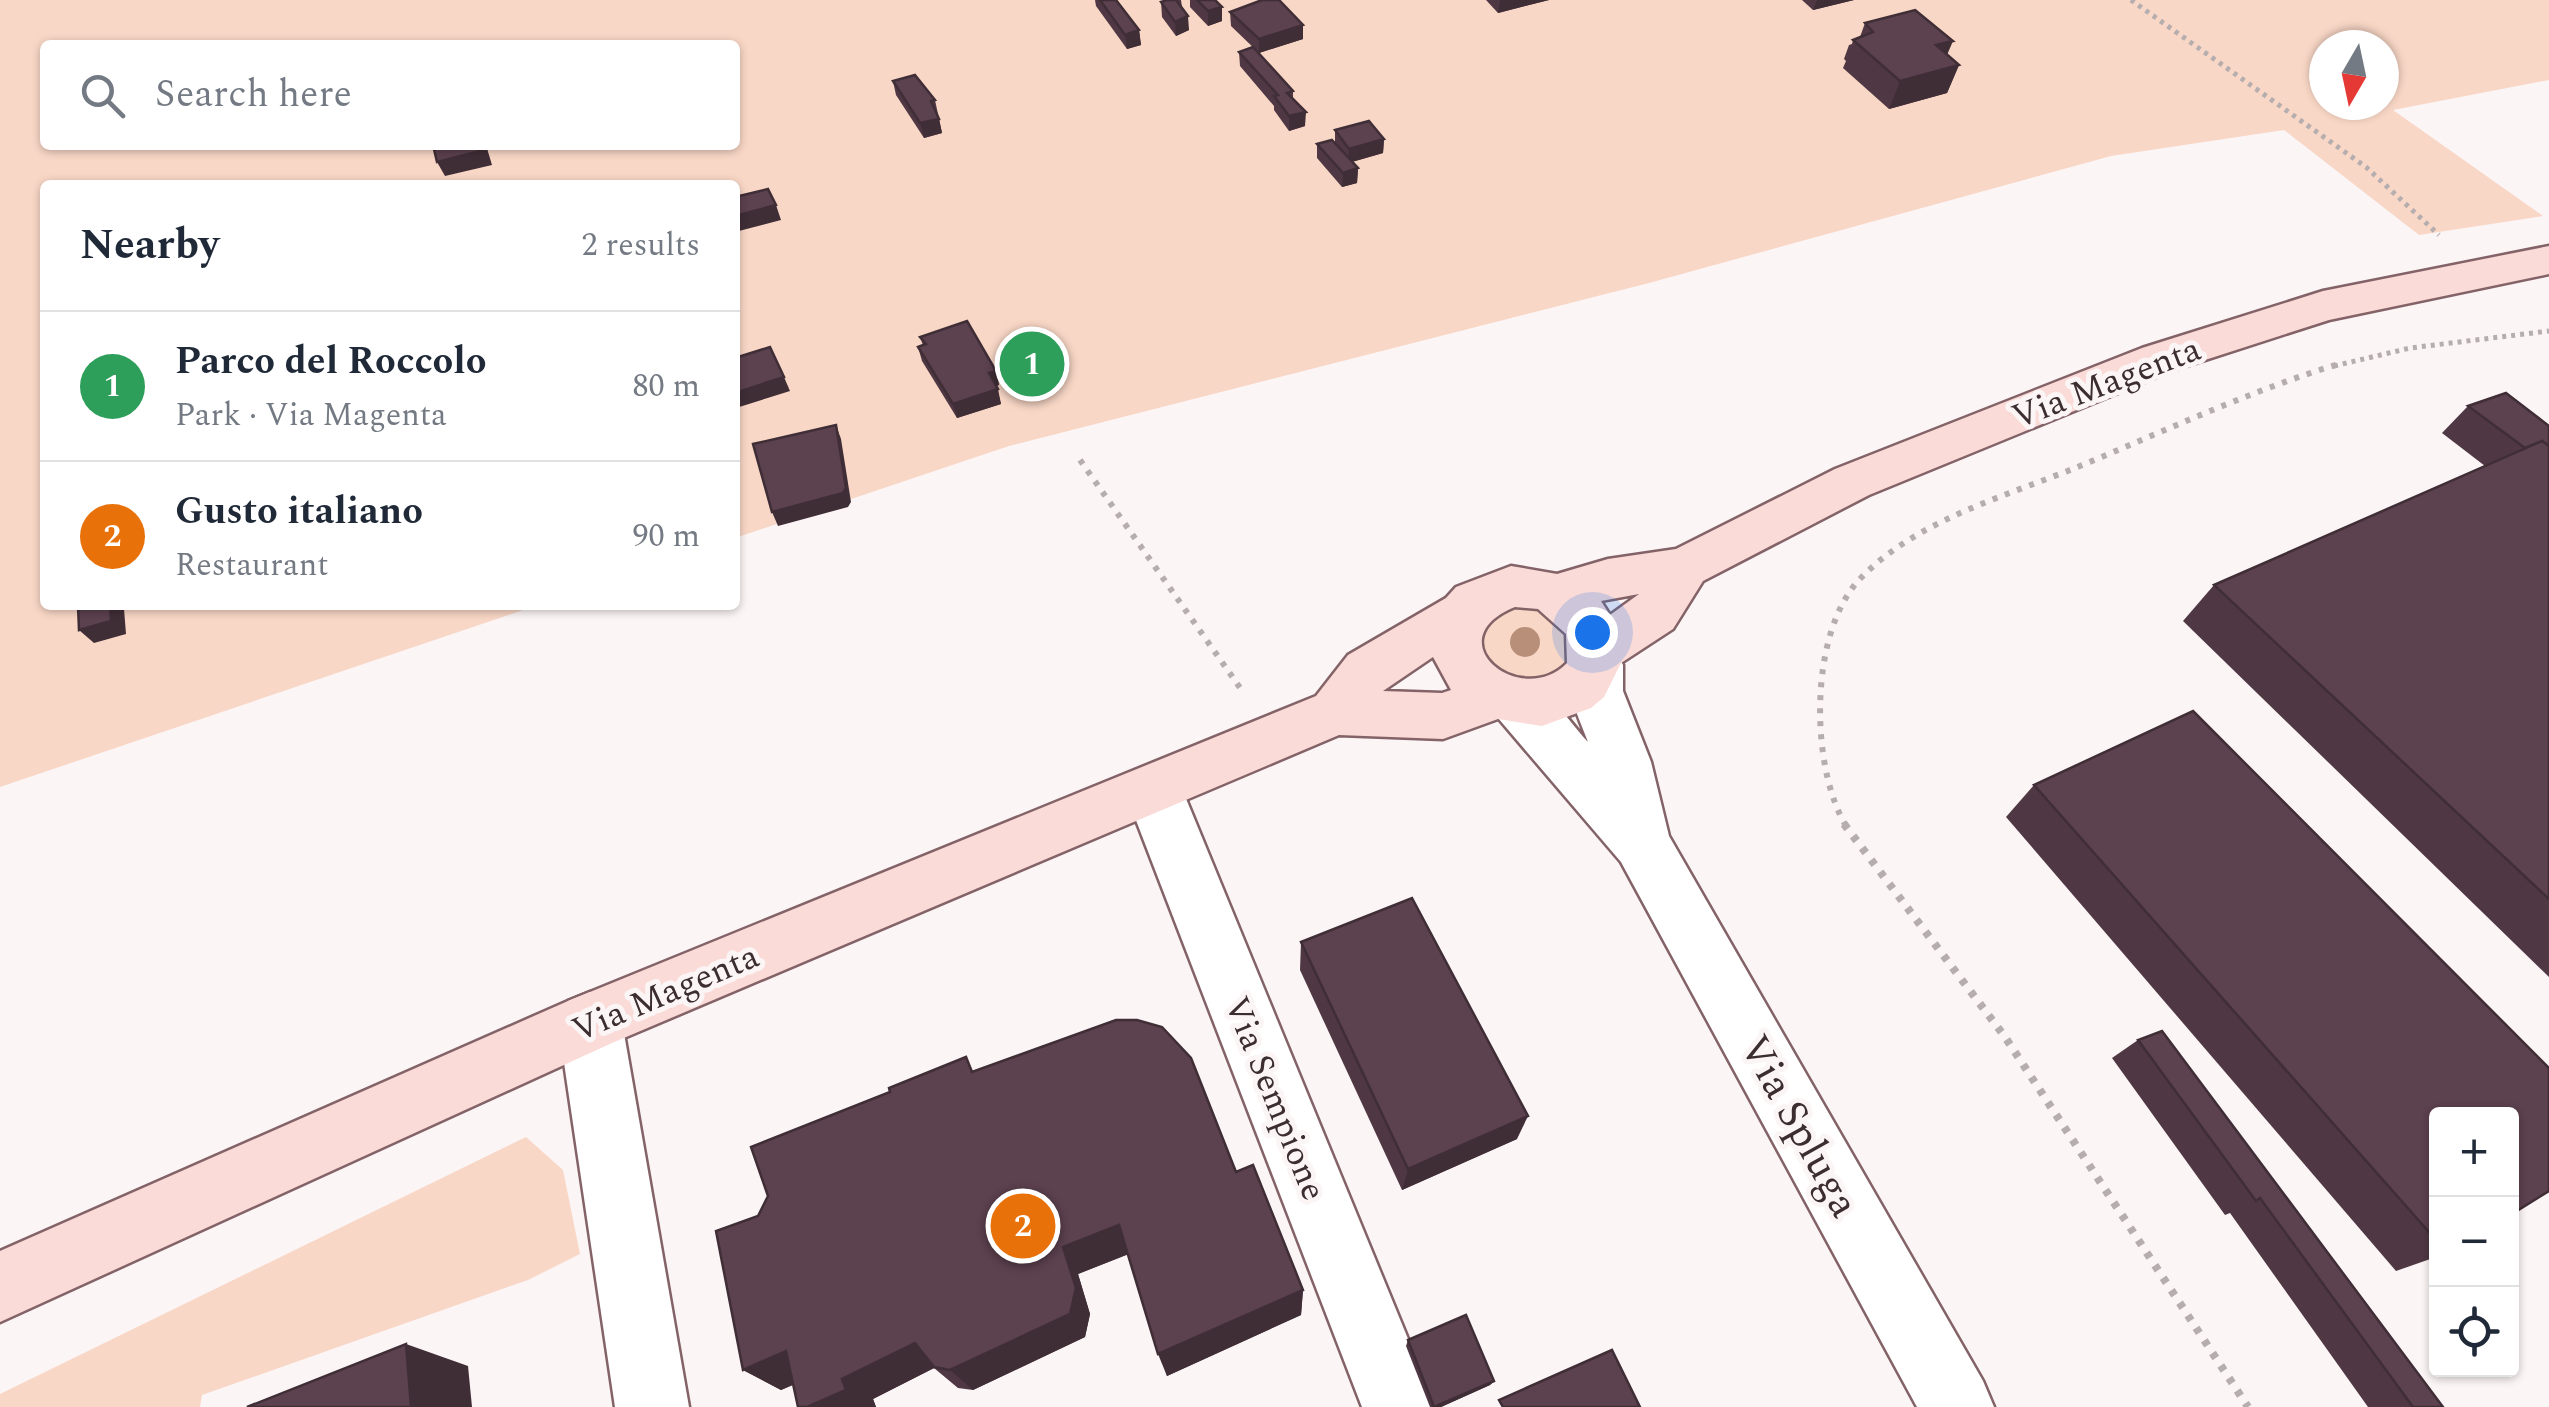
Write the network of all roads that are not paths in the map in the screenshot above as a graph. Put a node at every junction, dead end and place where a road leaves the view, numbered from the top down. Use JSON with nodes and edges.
{"nodes":[{"id":1,"x":2549,"y":260,"type":"edge"},
{"id":2,"x":1685,"y":568,"type":"junction"},
{"id":3,"x":1556,"y":595,"type":"junction"},
{"id":4,"x":1458,"y":615,"type":"junction"},
{"id":5,"x":1596,"y":658,"type":"junction"},
{"id":6,"x":1507,"y":699,"type":"junction"},
{"id":7,"x":1336,"y":712,"type":"junction"},
{"id":8,"x":1153,"y":789,"type":"junction"},
{"id":9,"x":1642,"y":844,"type":"junction"},
{"id":10,"x":590,"y":1022,"type":"junction"},
{"id":11,"x":0,"y":1287,"type":"edge"},
{"id":12,"x":652,"y":1407,"type":"edge"},
{"id":13,"x":1398,"y":1407,"type":"edge"},
{"id":14,"x":1957,"y":1407,"type":"edge"}],
"edges":[{"from":1,"to":2,"type":"street","name":"Via Magenta"},
{"from":2,"to":3,"type":"street","name":"Via Magenta"},
{"from":2,"to":5,"type":"street","name":"Via Magenta"},
{"from":3,"to":4,"type":"street"},
{"from":3,"to":5,"type":"street"},
{"from":4,"to":6,"type":"street"},
{"from":4,"to":7,"type":"street","name":"Via Magenta"},
{"from":5,"to":6,"type":"street"},
{"from":5,"to":9,"type":"street","name":"Via Spluga"},
{"from":6,"to":7,"type":"street","name":"Via Magenta"},
{"from":6,"to":9,"type":"street","name":"Via Spluga"},
{"from":7,"to":8,"type":"street","name":"Via Magenta"},
{"from":8,"to":10,"type":"street","name":"Via Magenta"},
{"from":8,"to":13,"type":"street","name":"Via Sempione"},
{"from":9,"to":14,"type":"street","name":"Via Spluga"},
{"from":10,"to":11,"type":"street","name":"Via Magenta"},
{"from":10,"to":12,"type":"street"}]}
